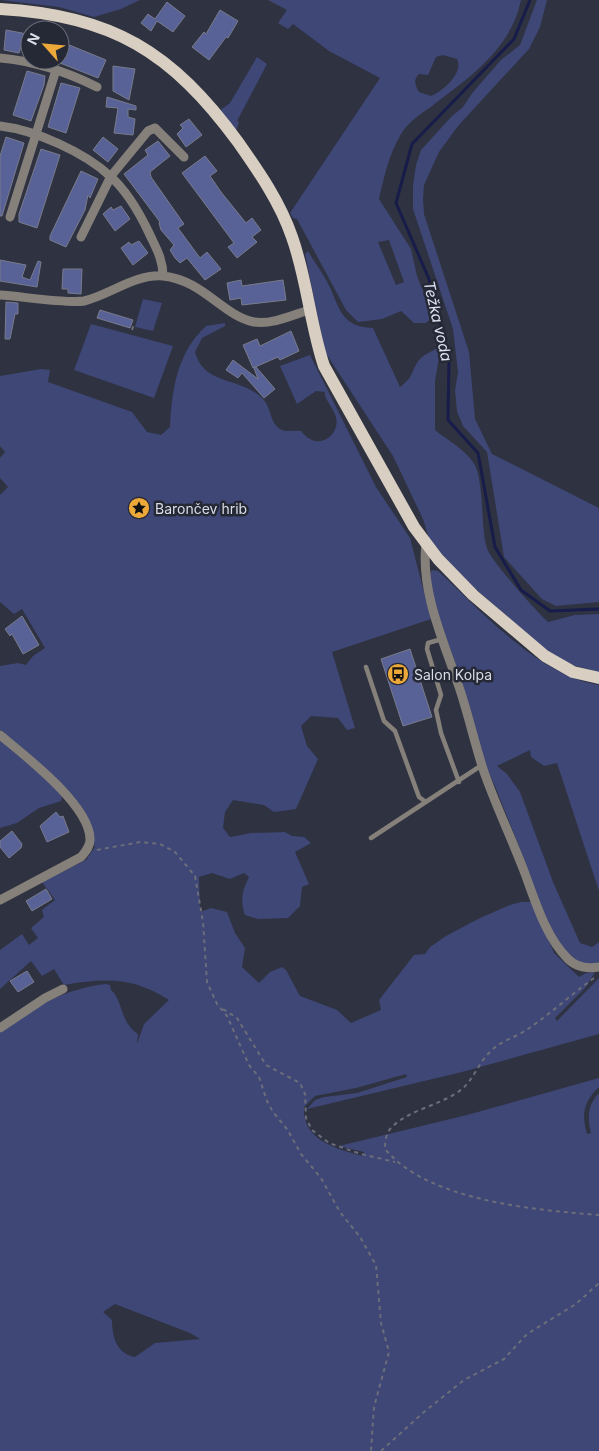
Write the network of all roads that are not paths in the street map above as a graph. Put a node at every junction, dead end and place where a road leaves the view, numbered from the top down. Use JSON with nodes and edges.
{"nodes":[{"id":1,"x":0,"y":9,"type":"edge"},
{"id":2,"x":0,"y":58,"type":"edge"},
{"id":3,"x":20,"y":60,"type":"edge"},
{"id":4,"x":56,"y":70,"type":"joint"},
{"id":5,"x":97,"y":87,"type":"dead end"},
{"id":6,"x":0,"y":126,"type":"edge"},
{"id":7,"x":37,"y":133,"type":"junction"},
{"id":8,"x":184,"y":157,"type":"dead end"},
{"id":9,"x":111,"y":176,"type":"junction"},
{"id":10,"x":10,"y":217,"type":"dead end"},
{"id":11,"x":81,"y":237,"type":"dead end"},
{"id":12,"x":163,"y":276,"type":"junction"},
{"id":13,"x":0,"y":295,"type":"edge"},
{"id":14,"x":309,"y":310,"type":"junction"},
{"id":15,"x":426,"y":544,"type":"junction"},
{"id":16,"x":442,"y":639,"type":"junction"},
{"id":17,"x":366,"y":668,"type":"dead end"},
{"id":18,"x":599,"y":678,"type":"edge"},
{"id":19,"x":0,"y":735,"type":"edge"},
{"id":20,"x":482,"y":765,"type":"junction"},
{"id":21,"x":459,"y":782,"type":"junction"},
{"id":22,"x":426,"y":802,"type":"junction"},
{"id":23,"x":371,"y":838,"type":"dead end"},
{"id":24,"x":0,"y":900,"type":"edge"},
{"id":25,"x":599,"y":967,"type":"edge"},
{"id":26,"x":63,"y":990,"type":"dead end"},
{"id":27,"x":0,"y":1028,"type":"edge"}],
"edges":[{"from":1,"to":14,"type":"main road"},
{"from":2,"to":3,"type":"street"},
{"from":4,"to":5,"type":"street"},
{"from":4,"to":7,"type":"street"},
{"from":6,"to":7,"type":"street"},
{"from":7,"to":9,"type":"street"},
{"from":7,"to":10,"type":"street"},
{"from":8,"to":9,"type":"street"},
{"from":9,"to":11,"type":"street"},
{"from":9,"to":12,"type":"street"},
{"from":12,"to":13,"type":"street"},
{"from":12,"to":14,"type":"street"},
{"from":14,"to":15,"type":"main road"},
{"from":15,"to":16,"type":"street"},
{"from":15,"to":18,"type":"main road"},
{"from":16,"to":20,"type":"street"},
{"from":16,"to":21,"type":"lane"},
{"from":17,"to":22,"type":"lane"},
{"from":19,"to":24,"type":"street"},
{"from":20,"to":21,"type":"lane"},
{"from":20,"to":25,"type":"street"},
{"from":21,"to":22,"type":"lane"},
{"from":22,"to":23,"type":"lane"},
{"from":26,"to":27,"type":"street"}]}
